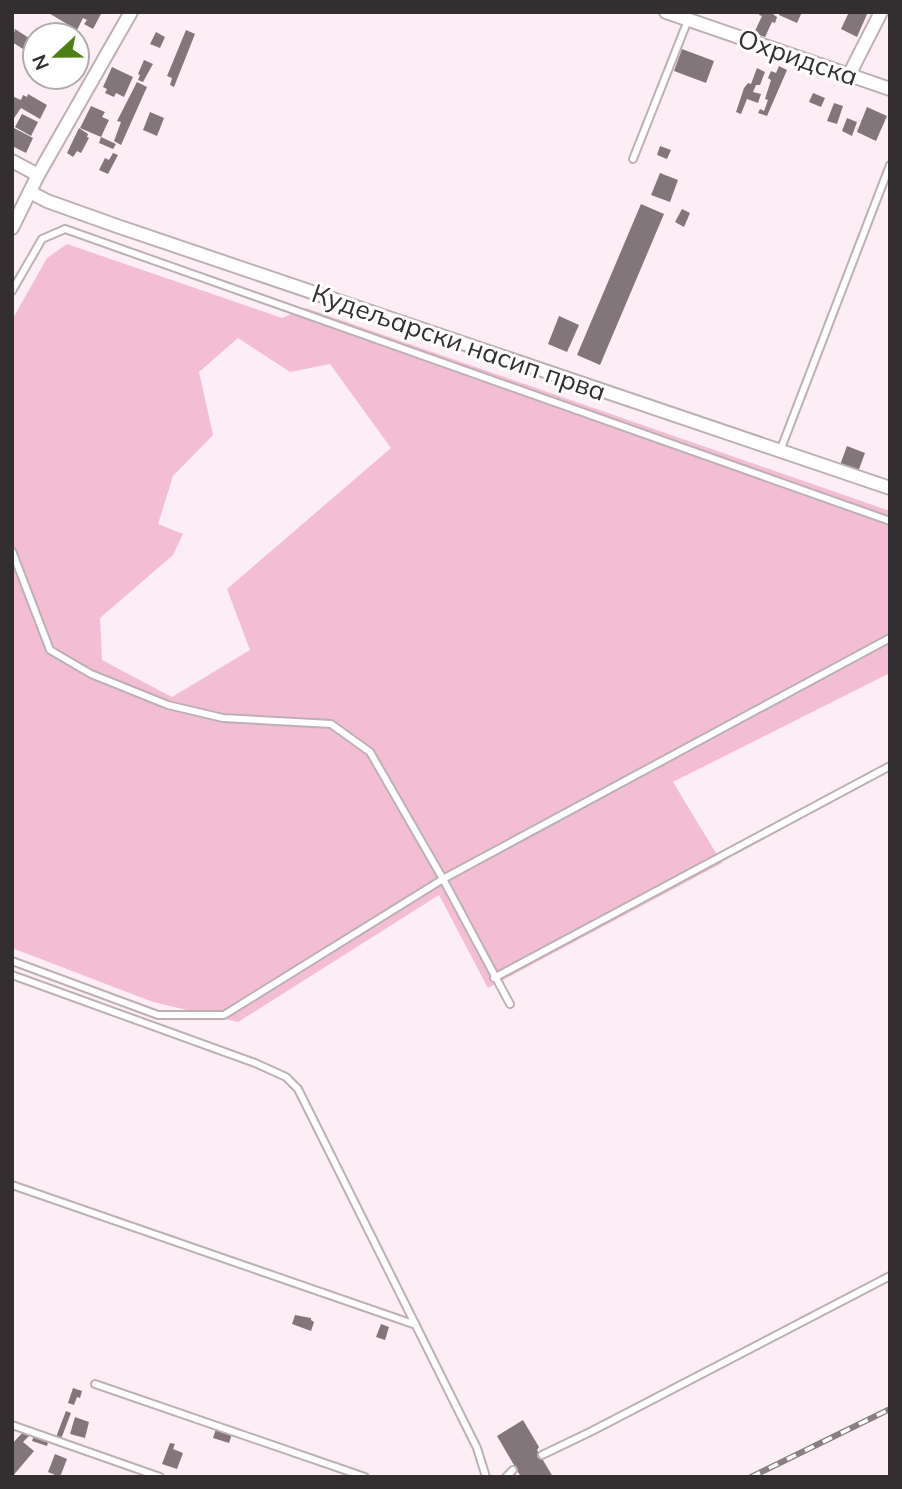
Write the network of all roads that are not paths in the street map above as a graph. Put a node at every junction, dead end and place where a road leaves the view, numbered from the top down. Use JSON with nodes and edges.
{"nodes":[{"id":1,"x":131,"y":12,"type":"edge"},
{"id":2,"x":666,"y":12,"type":"edge"},
{"id":3,"x":881,"y":12,"type":"edge"},
{"id":4,"x":688,"y":20,"type":"junction"},
{"id":5,"x":849,"y":75,"type":"junction"},
{"id":6,"x":890,"y":89,"type":"edge"},
{"id":7,"x":633,"y":159,"type":"dead end"},
{"id":8,"x":12,"y":161,"type":"edge"},
{"id":9,"x":890,"y":164,"type":"edge"},
{"id":10,"x":38,"y":175,"type":"junction"},
{"id":11,"x":30,"y":192,"type":"junction"},
{"id":12,"x":12,"y":228,"type":"edge"},
{"id":13,"x":12,"y":291,"type":"edge"},
{"id":14,"x":780,"y":451,"type":"junction"},
{"id":15,"x":890,"y":488,"type":"edge"},
{"id":16,"x":890,"y":521,"type":"edge"},
{"id":17,"x":12,"y":551,"type":"edge"},
{"id":18,"x":890,"y":638,"type":"edge"},
{"id":19,"x":890,"y":766,"type":"edge"},
{"id":20,"x":443,"y":879,"type":"junction"},
{"id":21,"x":12,"y":961,"type":"edge"},
{"id":22,"x":12,"y":975,"type":"edge"},
{"id":23,"x":494,"y":978,"type":"junction"},
{"id":24,"x":510,"y":1004,"type":"dead end"},
{"id":25,"x":12,"y":1185,"type":"edge"},
{"id":26,"x":890,"y":1276,"type":"edge"},
{"id":27,"x":416,"y":1325,"type":"junction"},
{"id":28,"x":95,"y":1384,"type":"dead end"},
{"id":29,"x":12,"y":1425,"type":"edge"},
{"id":30,"x":542,"y":1455,"type":"dead end"},
{"id":31,"x":513,"y":1470,"type":"dead end"},
{"id":32,"x":160,"y":1477,"type":"edge"},
{"id":33,"x":365,"y":1477,"type":"edge"},
{"id":34,"x":486,"y":1477,"type":"edge"},
{"id":35,"x":506,"y":1477,"type":"edge"}],
"edges":[{"from":1,"to":10,"type":"street"},
{"from":2,"to":4,"type":"street","name":"Охридска"},
{"from":3,"to":5,"type":"street"},
{"from":4,"to":5,"type":"street","name":"Охридска"},
{"from":4,"to":7,"type":"lane"},
{"from":5,"to":6,"type":"street","name":"Охридска"},
{"from":8,"to":10,"type":"street"},
{"from":9,"to":14,"type":"lane"},
{"from":10,"to":11,"type":"street"},
{"from":11,"to":12,"type":"street"},
{"from":11,"to":14,"type":"street","name":"Кудељарски насип прва"},
{"from":13,"to":16,"type":"lane"},
{"from":14,"to":15,"type":"street","name":"Кудељарски насип прва"},
{"from":17,"to":20,"type":"lane"},
{"from":18,"to":20,"type":"lane"},
{"from":19,"to":23,"type":"lane"},
{"from":20,"to":21,"type":"lane"},
{"from":20,"to":23,"type":"lane"},
{"from":22,"to":27,"type":"lane"},
{"from":23,"to":24,"type":"lane"},
{"from":25,"to":27,"type":"lane"},
{"from":26,"to":30,"type":"lane"},
{"from":27,"to":34,"type":"lane"},
{"from":28,"to":33,"type":"lane"},
{"from":29,"to":32,"type":"lane"},
{"from":31,"to":35,"type":"lane"}]}
